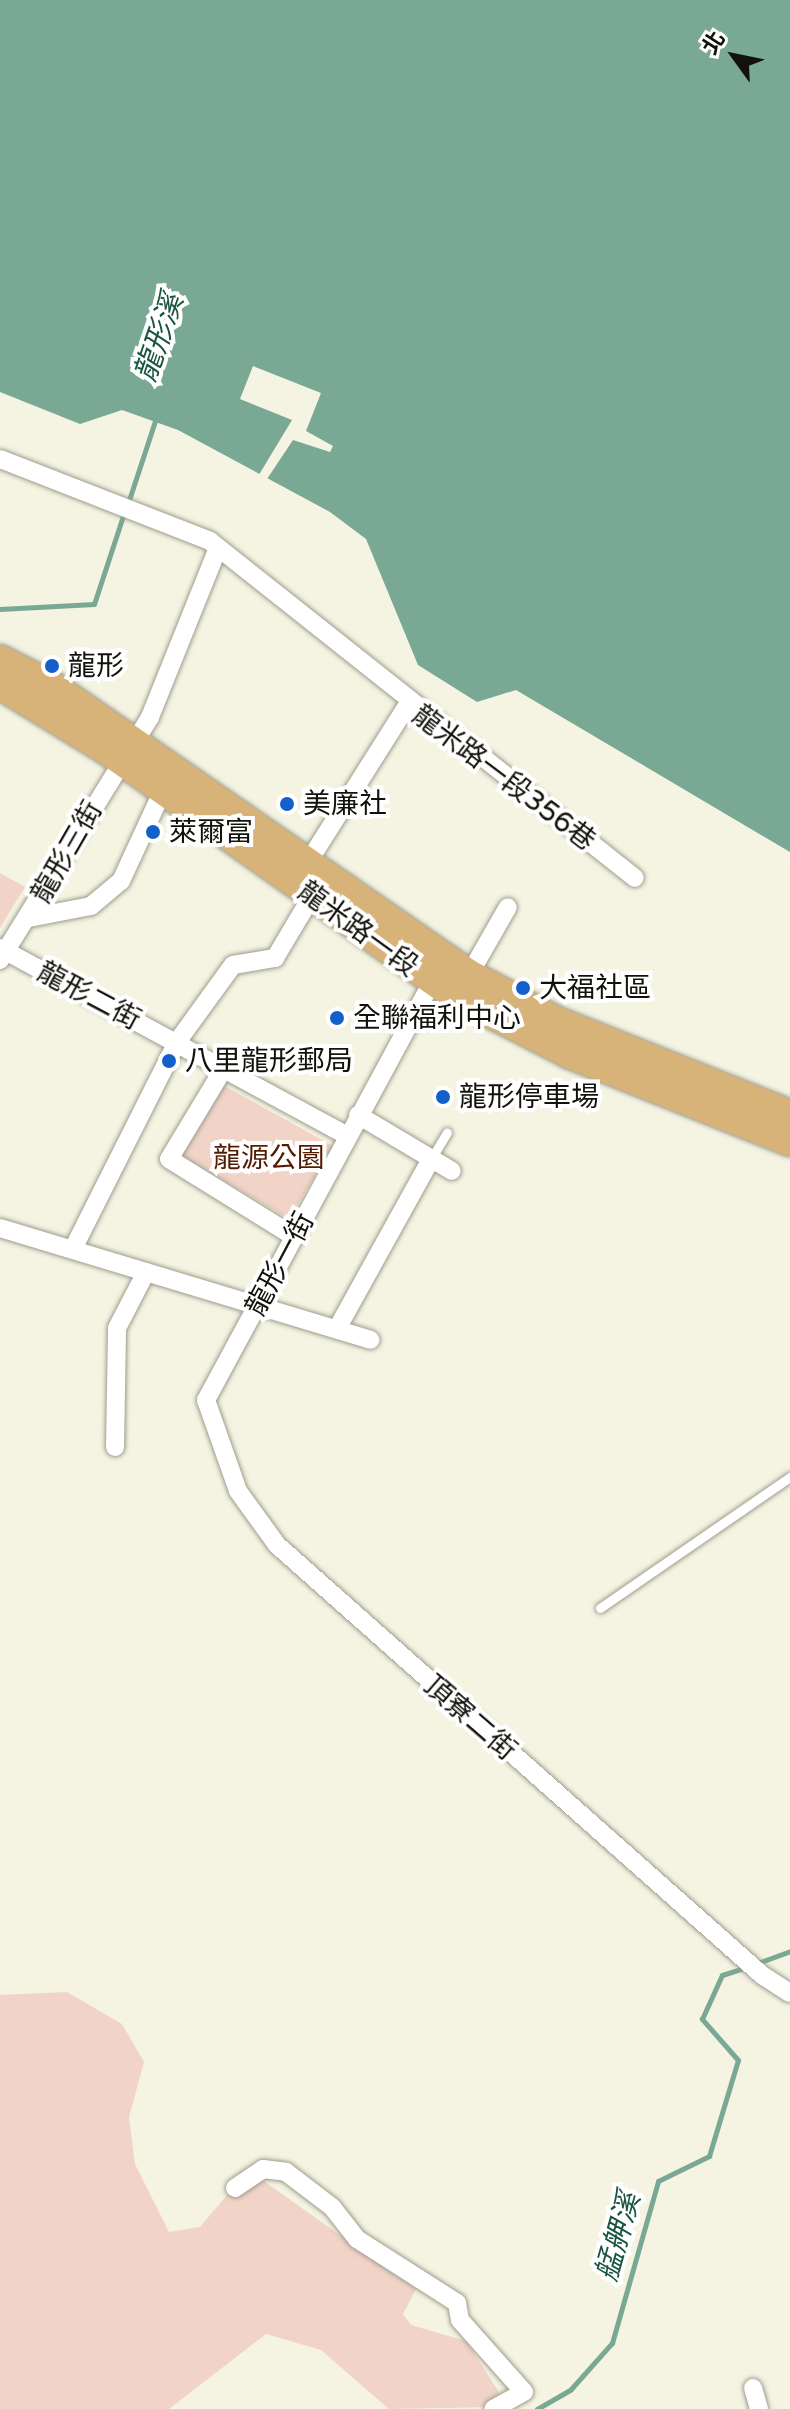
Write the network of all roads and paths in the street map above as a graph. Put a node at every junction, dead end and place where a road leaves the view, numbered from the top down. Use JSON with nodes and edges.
{"nodes":[{"id":1,"x":0,"y":459,"type":"edge"},
{"id":2,"x":218,"y":548,"type":"junction"},
{"id":3,"x":0,"y":660,"type":"edge"},
{"id":4,"x":0,"y":684,"type":"edge"},
{"id":5,"x":410,"y":701,"type":"junction"},
{"id":6,"x":127,"y":751,"type":"junction"},
{"id":7,"x":163,"y":790,"type":"junction"},
{"id":8,"x":307,"y":864,"type":"junction"},
{"id":9,"x":635,"y":878,"type":"dead end"},
{"id":10,"x":312,"y":896,"type":"junction"},
{"id":11,"x":508,"y":907,"type":"dead end"},
{"id":12,"x":29,"y":918,"type":"junction"},
{"id":13,"x":3,"y":953,"type":"edge"},
{"id":14,"x":449,"y":972,"type":"junction"},
{"id":15,"x":177,"y":1042,"type":"junction"},
{"id":16,"x":224,"y":1068,"type":"junction"},
{"id":17,"x":358,"y":1115,"type":"junction"},
{"id":18,"x":790,"y":1115,"type":"edge"},
{"id":19,"x":447,"y":1132,"type":"dead end"},
{"id":20,"x":347,"y":1136,"type":"junction"},
{"id":21,"x":790,"y":1141,"type":"edge"},
{"id":22,"x":431,"y":1159,"type":"junction"},
{"id":23,"x":452,"y":1171,"type":"dead end"},
{"id":24,"x":0,"y":1228,"type":"edge"},
{"id":25,"x":295,"y":1237,"type":"junction"},
{"id":26,"x":74,"y":1247,"type":"junction"},
{"id":27,"x":146,"y":1272,"type":"junction"},
{"id":28,"x":256,"y":1308,"type":"junction"},
{"id":29,"x":338,"y":1327,"type":"junction"},
{"id":30,"x":370,"y":1340,"type":"dead end"},
{"id":31,"x":206,"y":1400,"type":"joint"},
{"id":32,"x":115,"y":1447,"type":"dead end"},
{"id":33,"x":790,"y":1477,"type":"edge"},
{"id":34,"x":600,"y":1608,"type":"dead end"},
{"id":35,"x":790,"y":1993,"type":"edge"},
{"id":36,"x":235,"y":2188,"type":"dead end"},
{"id":37,"x":753,"y":2388,"type":"dead end"},
{"id":38,"x":493,"y":2409,"type":"edge"},
{"id":39,"x":759,"y":2409,"type":"edge"}],
"edges":[{"from":1,"to":2,"type":"street"},
{"from":2,"to":5,"type":"street"},
{"from":2,"to":6,"type":"street","name":"龍形三街"},
{"from":3,"to":6,"type":"main road","name":"龍米路一段"},
{"from":4,"to":6,"type":"main road","name":"龍米路一段"},
{"from":5,"to":8,"type":"street","name":"龍米路一段356巷"},
{"from":5,"to":9,"type":"street","name":"龍米路一段356巷"},
{"from":6,"to":7,"type":"main road","name":"龍米路一段"},
{"from":6,"to":8,"type":"main road","name":"龍米路一段"},
{"from":6,"to":12,"type":"street","name":"龍形三街"},
{"from":7,"to":10,"type":"main road","name":"龍米路一段"},
{"from":7,"to":12,"type":"street"},
{"from":8,"to":14,"type":"main road","name":"龍米路一段"},
{"from":10,"to":14,"type":"main road","name":"龍米路一段"},
{"from":10,"to":15,"type":"street"},
{"from":11,"to":14,"type":"street","name":"龍形一街"},
{"from":12,"to":13,"type":"street","name":"龍形三街"},
{"from":13,"to":15,"type":"street","name":"龍形二街"},
{"from":14,"to":17,"type":"street","name":"龍形一街"},
{"from":14,"to":18,"type":"main road","name":"龍米路一段"},
{"from":14,"to":21,"type":"main road","name":"龍米路一段"},
{"from":15,"to":16,"type":"street","name":"龍形二街"},
{"from":15,"to":26,"type":"street"},
{"from":16,"to":20,"type":"street","name":"龍形二街"},
{"from":16,"to":25,"type":"street"},
{"from":17,"to":20,"type":"street","name":"龍形一街"},
{"from":17,"to":22,"type":"street"},
{"from":19,"to":22,"type":"lane"},
{"from":20,"to":25,"type":"street","name":"龍形一街"},
{"from":22,"to":23,"type":"street"},
{"from":22,"to":29,"type":"street"},
{"from":24,"to":26,"type":"street"},
{"from":25,"to":28,"type":"street","name":"龍形一街"},
{"from":26,"to":27,"type":"street"},
{"from":27,"to":28,"type":"street"},
{"from":27,"to":32,"type":"street"},
{"from":28,"to":29,"type":"street"},
{"from":28,"to":31,"type":"street","name":"龍形一街"},
{"from":29,"to":30,"type":"street"},
{"from":31,"to":35,"type":"street","name":"頂寮二街"},
{"from":33,"to":34,"type":"lane"},
{"from":36,"to":38,"type":"street"},
{"from":37,"to":39,"type":"street"}]}
